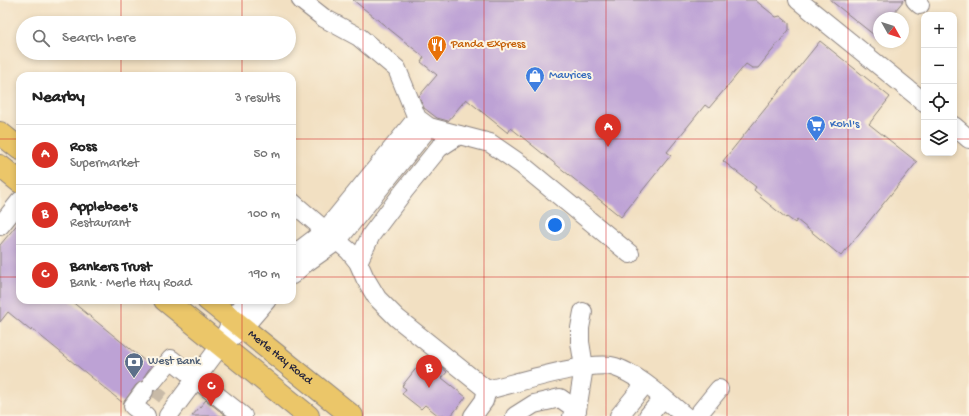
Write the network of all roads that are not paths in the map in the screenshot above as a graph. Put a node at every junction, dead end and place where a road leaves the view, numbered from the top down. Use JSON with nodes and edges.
{"nodes":[{"id":1,"x":301,"y":0,"type":"edge"},
{"id":2,"x":798,"y":0,"type":"edge"},
{"id":3,"x":921,"y":100,"type":"edge"},
{"id":4,"x":423,"y":122,"type":"junction"},
{"id":5,"x":957,"y":128,"type":"edge"},
{"id":6,"x":0,"y":133,"type":"edge"},
{"id":7,"x":459,"y":135,"type":"junction"},
{"id":8,"x":969,"y":138,"type":"edge"},
{"id":9,"x":16,"y":147,"type":"edge"},
{"id":10,"x":407,"y":153,"type":"junction"},
{"id":11,"x":0,"y":166,"type":"edge"},
{"id":12,"x":16,"y":179,"type":"edge"},
{"id":13,"x":404,"y":191,"type":"junction"},
{"id":14,"x":296,"y":205,"type":"edge"},
{"id":15,"x":16,"y":206,"type":"edge"},
{"id":16,"x":0,"y":226,"type":"edge"},
{"id":17,"x":331,"y":236,"type":"junction"},
{"id":18,"x":296,"y":254,"type":"edge"},
{"id":19,"x":630,"y":254,"type":"dead end"},
{"id":20,"x":358,"y":262,"type":"junction"},
{"id":21,"x":296,"y":271,"type":"edge"},
{"id":22,"x":170,"y":304,"type":"edge"},
{"id":23,"x":213,"y":304,"type":"edge"},
{"id":24,"x":246,"y":304,"type":"edge"},
{"id":25,"x":262,"y":304,"type":"edge"},
{"id":26,"x":583,"y":312,"type":"dead end"},
{"id":27,"x":238,"y":324,"type":"junction"},
{"id":28,"x":221,"y":345,"type":"junction"},
{"id":29,"x":584,"y":368,"type":"junction"},
{"id":30,"x":196,"y":378,"type":"junction"},
{"id":31,"x":645,"y":384,"type":"junction"},
{"id":32,"x":719,"y":389,"type":"dead end"},
{"id":33,"x":487,"y":390,"type":"junction"},
{"id":34,"x":663,"y":398,"type":"junction"},
{"id":35,"x":140,"y":411,"type":"edge"},
{"id":36,"x":575,"y":413,"type":"edge"},
{"id":37,"x":304,"y":415,"type":"edge"},
{"id":38,"x":168,"y":416,"type":"edge"},
{"id":39,"x":243,"y":416,"type":"edge"},
{"id":40,"x":352,"y":416,"type":"edge"},
{"id":41,"x":473,"y":416,"type":"edge"},
{"id":42,"x":515,"y":416,"type":"edge"},
{"id":43,"x":619,"y":416,"type":"edge"},
{"id":44,"x":648,"y":416,"type":"edge"},
{"id":45,"x":685,"y":416,"type":"edge"},
{"id":46,"x":697,"y":416,"type":"edge"}],
"edges":[{"from":1,"to":4,"type":"lane"},
{"from":2,"to":3,"type":"lane"},
{"from":4,"to":7,"type":"lane"},
{"from":4,"to":10,"type":"lane"},
{"from":4,"to":17,"type":"lane"},
{"from":5,"to":8,"type":"lane"},
{"from":6,"to":9,"type":"main road"},
{"from":7,"to":13,"type":"lane"},
{"from":7,"to":19,"type":"lane"},
{"from":10,"to":13,"type":"lane"},
{"from":10,"to":17,"type":"lane"},
{"from":11,"to":12,"type":"main road"},
{"from":13,"to":20,"type":"lane"},
{"from":14,"to":17,"type":"lane"},
{"from":15,"to":16,"type":"lane"},
{"from":17,"to":18,"type":"lane"},
{"from":17,"to":20,"type":"lane"},
{"from":17,"to":21,"type":"lane"},
{"from":20,"to":33,"type":"lane"},
{"from":22,"to":28,"type":"main road"},
{"from":23,"to":27,"type":"main road","name":"Merle Hay Road"},
{"from":24,"to":27,"type":"lane"},
{"from":25,"to":27,"type":"lane"},
{"from":26,"to":29,"type":"lane"},
{"from":27,"to":28,"type":"lane"},
{"from":27,"to":40,"type":"main road","name":"Merle Hay Road"},
{"from":28,"to":30,"type":"lane"},
{"from":28,"to":37,"type":"main road"},
{"from":29,"to":31,"type":"lane"},
{"from":29,"to":33,"type":"lane"},
{"from":29,"to":36,"type":"lane"},
{"from":30,"to":35,"type":"lane"},
{"from":30,"to":38,"type":"lane"},
{"from":30,"to":39,"type":"lane"},
{"from":31,"to":34,"type":"lane"},
{"from":31,"to":43,"type":"lane"},
{"from":32,"to":46,"type":"lane"},
{"from":33,"to":41,"type":"lane"},
{"from":34,"to":44,"type":"lane"},
{"from":34,"to":45,"type":"lane"},
{"from":36,"to":42,"type":"lane"}]}
